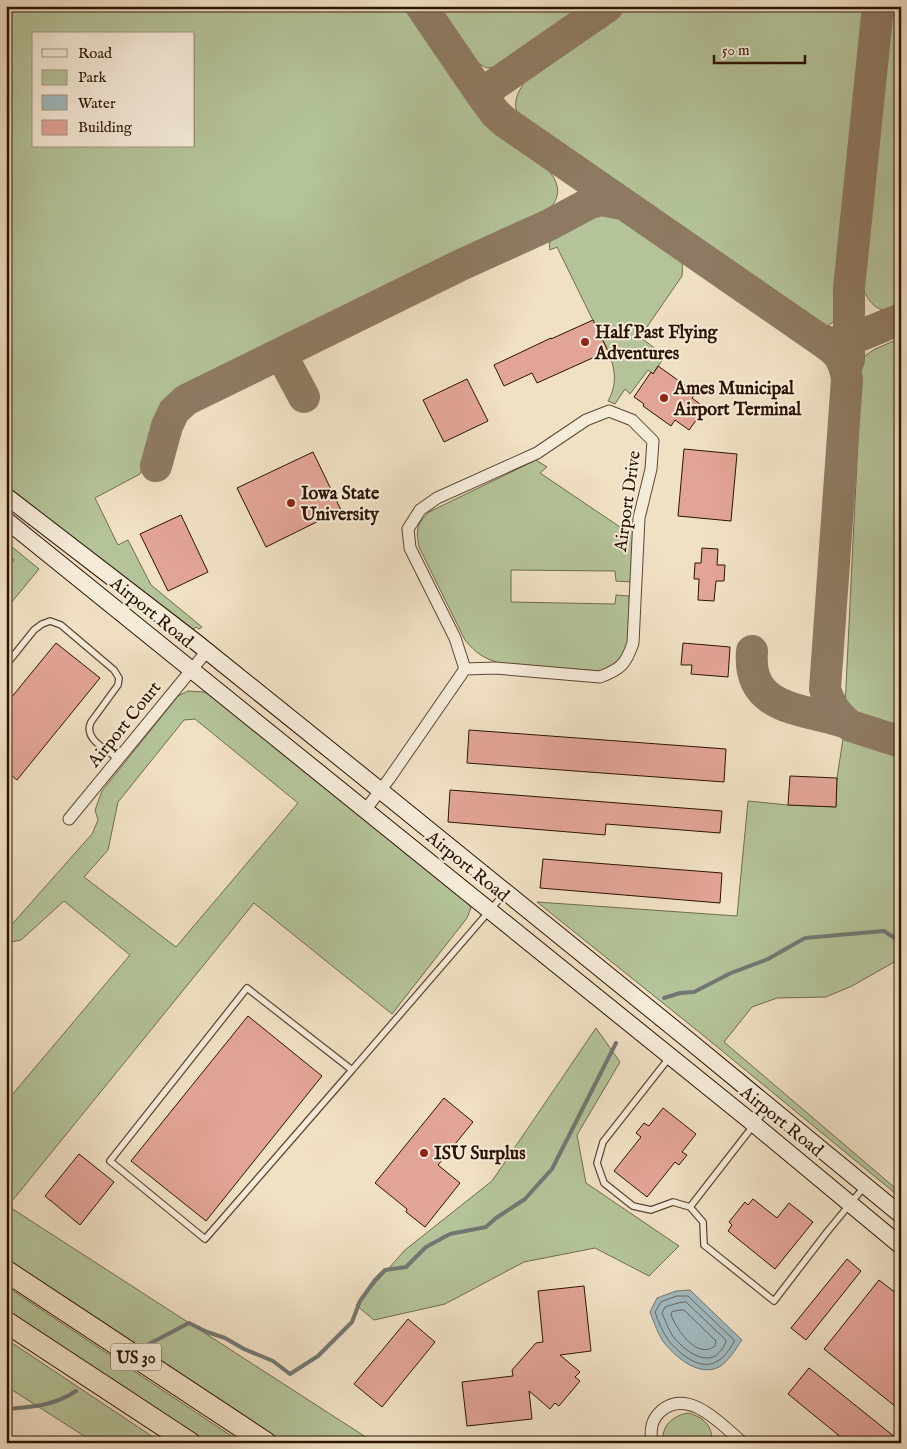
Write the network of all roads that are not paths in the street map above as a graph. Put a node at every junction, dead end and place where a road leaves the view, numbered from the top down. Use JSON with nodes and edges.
{"nodes":[{"id":1,"x":6,"y":496,"type":"edge"},
{"id":2,"x":6,"y":520,"type":"edge"},
{"id":3,"x":207,"y":651,"type":"junction"},
{"id":4,"x":6,"y":665,"type":"edge"},
{"id":5,"x":466,"y":669,"type":"junction"},
{"id":6,"x":192,"y":670,"type":"junction"},
{"id":7,"x":118,"y":759,"type":"junction"},
{"id":8,"x":381,"y":791,"type":"junction"},
{"id":9,"x":366,"y":809,"type":"junction"},
{"id":10,"x":69,"y":820,"type":"dead end"},
{"id":11,"x":505,"y":892,"type":"junction"},
{"id":12,"x":491,"y":910,"type":"junction"},
{"id":13,"x":671,"y":1056,"type":"junction"},
{"id":14,"x":352,"y":1070,"type":"junction"},
{"id":15,"x":769,"y":1106,"type":"junction"},
{"id":16,"x":754,"y":1124,"type":"junction"},
{"id":17,"x":866,"y":1186,"type":"junction"},
{"id":18,"x":850,"y":1204,"type":"junction"},
{"id":19,"x":690,"y":1207,"type":"junction"},
{"id":20,"x":901,"y":1215,"type":"edge"},
{"id":21,"x":901,"y":1246,"type":"edge"},
{"id":22,"x":6,"y":1271,"type":"edge"},
{"id":23,"x":6,"y":1322,"type":"edge"},
{"id":24,"x":730,"y":1439,"type":"edge"},
{"id":25,"x":190,"y":1443,"type":"edge"},
{"id":26,"x":266,"y":1443,"type":"edge"},
{"id":27,"x":652,"y":1443,"type":"edge"},
{"id":28,"x":743,"y":1443,"type":"edge"}],
"edges":[{"from":1,"to":3,"type":"main road","name":"Airport Road"},
{"from":2,"to":6,"type":"main road","name":"Airport Road"},
{"from":3,"to":6,"type":"street","name":"Airport Court"},
{"from":3,"to":8,"type":"main road","name":"Airport Road"},
{"from":4,"to":7,"type":"lane"},
{"from":5,"to":5,"type":"street","name":"Airport Drive"},
{"from":5,"to":8,"type":"street"},
{"from":6,"to":7,"type":"street","name":"Airport Court"},
{"from":6,"to":9,"type":"main road","name":"Airport Road"},
{"from":7,"to":10,"type":"street","name":"Airport Court"},
{"from":8,"to":9,"type":"street"},
{"from":8,"to":11,"type":"main road","name":"Airport Road"},
{"from":9,"to":12,"type":"main road","name":"Airport Road"},
{"from":11,"to":12,"type":"lane"},
{"from":11,"to":15,"type":"main road","name":"Airport Road"},
{"from":12,"to":13,"type":"main road","name":"Airport Road"},
{"from":12,"to":14,"type":"lane"},
{"from":13,"to":16,"type":"main road","name":"Airport Road"},
{"from":13,"to":19,"type":"lane"},
{"from":14,"to":14,"type":"lane"},
{"from":15,"to":16,"type":"lane"},
{"from":15,"to":17,"type":"main road","name":"Airport Road"},
{"from":16,"to":18,"type":"main road","name":"Airport Road"},
{"from":16,"to":19,"type":"lane"},
{"from":17,"to":18,"type":"lane"},
{"from":17,"to":20,"type":"main road","name":"Airport Road"},
{"from":18,"to":19,"type":"lane"},
{"from":18,"to":21,"type":"main road","name":"Airport Road"},
{"from":22,"to":26,"type":"highway","number":"US 30"},
{"from":23,"to":25,"type":"highway","number":"US 30"},
{"from":24,"to":27,"type":"street"},
{"from":24,"to":28,"type":"street"}]}
